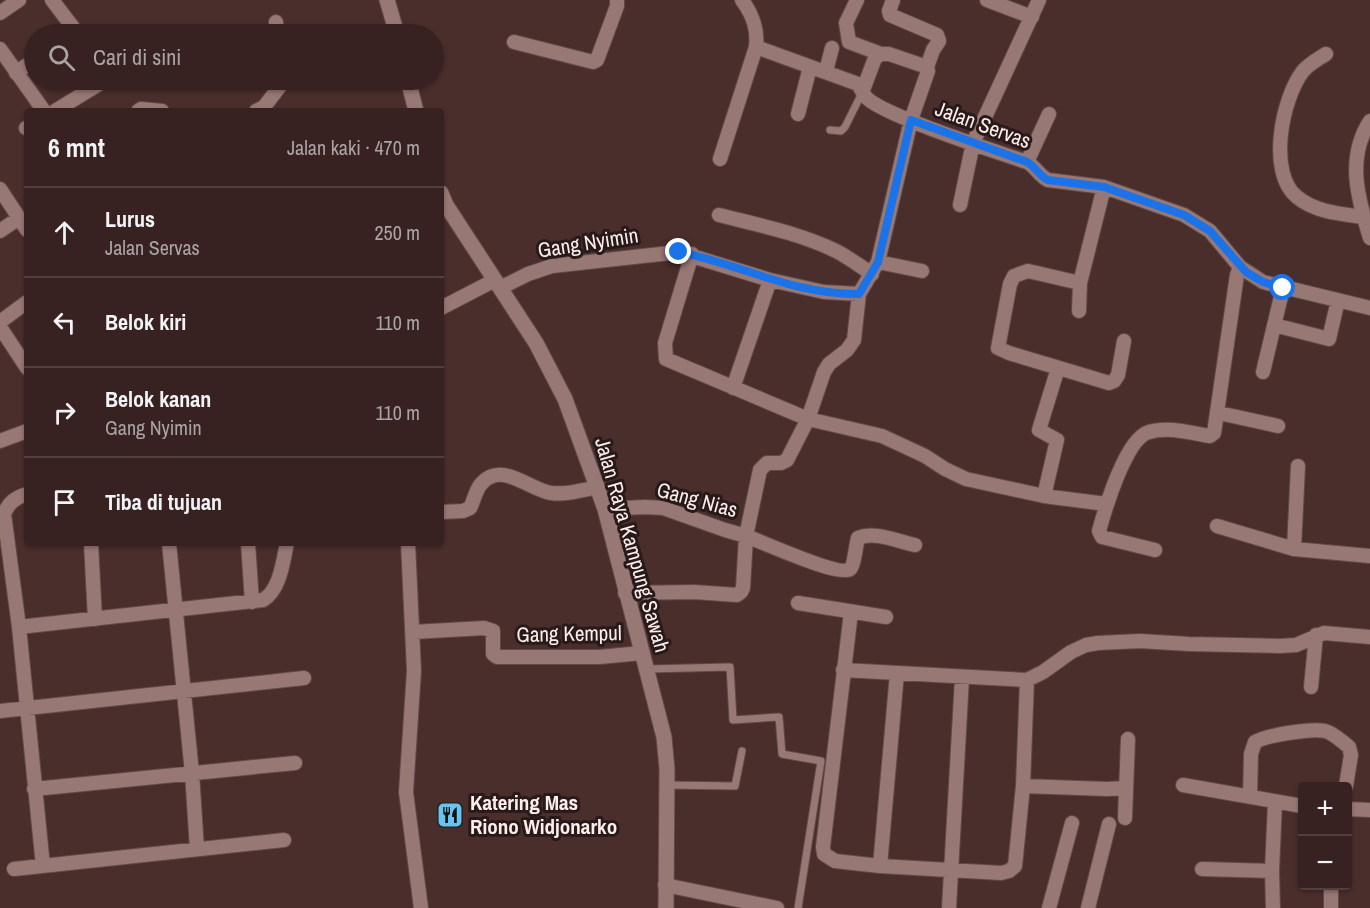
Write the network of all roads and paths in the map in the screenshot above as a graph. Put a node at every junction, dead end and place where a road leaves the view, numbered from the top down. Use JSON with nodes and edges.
{"nodes":[{"id":1,"x":19,"y":0,"type":"edge"},
{"id":2,"x":52,"y":0,"type":"edge"},
{"id":3,"x":387,"y":0,"type":"edge"},
{"id":4,"x":617,"y":0,"type":"edge"},
{"id":5,"x":742,"y":0,"type":"edge"},
{"id":6,"x":857,"y":0,"type":"edge"},
{"id":7,"x":892,"y":0,"type":"edge"},
{"id":8,"x":987,"y":0,"type":"edge"},
{"id":9,"x":1039,"y":0,"type":"edge"},
{"id":10,"x":0,"y":13,"type":"edge"},
{"id":11,"x":1032,"y":17,"type":"junction"},
{"id":12,"x":68,"y":24,"type":"edge"},
{"id":13,"x":394,"y":24,"type":"edge"},
{"id":14,"x":514,"y":42,"type":"dead end"},
{"id":15,"x":756,"y":47,"type":"junction"},
{"id":16,"x":832,"y":48,"type":"dead end"},
{"id":17,"x":0,"y":49,"type":"edge"},
{"id":18,"x":881,"y":54,"type":"junction"},
{"id":19,"x":1326,"y":54,"type":"dead end"},
{"id":20,"x":810,"y":67,"type":"junction"},
{"id":21,"x":927,"y":67,"type":"junction"},
{"id":22,"x":24,"y":68,"type":"edge"},
{"id":23,"x":826,"y":71,"type":"junction"},
{"id":24,"x":16,"y":74,"type":"junction"},
{"id":25,"x":24,"y":85,"type":"edge"},
{"id":26,"x":28,"y":90,"type":"edge"},
{"id":27,"x":89,"y":90,"type":"edge"},
{"id":28,"x":276,"y":90,"type":"edge"},
{"id":29,"x":411,"y":90,"type":"edge"},
{"id":30,"x":863,"y":90,"type":"junction"},
{"id":31,"x":42,"y":108,"type":"edge"},
{"id":32,"x":60,"y":108,"type":"edge"},
{"id":33,"x":262,"y":108,"type":"edge"},
{"id":34,"x":415,"y":108,"type":"edge"},
{"id":35,"x":798,"y":114,"type":"dead end"},
{"id":36,"x":1050,"y":114,"type":"dead end"},
{"id":37,"x":911,"y":120,"type":"junction"},
{"id":38,"x":1370,"y":121,"type":"edge"},
{"id":39,"x":830,"y":130,"type":"dead end"},
{"id":40,"x":974,"y":144,"type":"junction"},
{"id":41,"x":720,"y":159,"type":"dead end"},
{"id":42,"x":1027,"y":162,"type":"junction"},
{"id":43,"x":1104,"y":187,"type":"junction"},
{"id":44,"x":0,"y":189,"type":"edge"},
{"id":45,"x":444,"y":203,"type":"edge"},
{"id":46,"x":960,"y":205,"type":"dead end"},
{"id":47,"x":719,"y":215,"type":"dead end"},
{"id":48,"x":1364,"y":217,"type":"junction"},
{"id":49,"x":19,"y":218,"type":"junction"},
{"id":50,"x":24,"y":226,"type":"edge"},
{"id":51,"x":0,"y":231,"type":"edge"},
{"id":52,"x":1370,"y":238,"type":"edge"},
{"id":53,"x":692,"y":254,"type":"junction"},
{"id":54,"x":1240,"y":267,"type":"junction"},
{"id":55,"x":875,"y":268,"type":"junction"},
{"id":56,"x":922,"y":270,"type":"dead end"},
{"id":57,"x":770,"y":280,"type":"junction"},
{"id":58,"x":1080,"y":283,"type":"junction"},
{"id":59,"x":497,"y":284,"type":"junction"},
{"id":60,"x":1283,"y":288,"type":"junction"},
{"id":61,"x":859,"y":294,"type":"junction"},
{"id":62,"x":1338,"y":300,"type":"junction"},
{"id":63,"x":24,"y":304,"type":"edge"},
{"id":64,"x":444,"y":307,"type":"edge"},
{"id":65,"x":1370,"y":308,"type":"edge"},
{"id":66,"x":1079,"y":311,"type":"dead end"},
{"id":67,"x":0,"y":322,"type":"edge"},
{"id":68,"x":1274,"y":325,"type":"junction"},
{"id":69,"x":0,"y":327,"type":"edge"},
{"id":70,"x":1124,"y":341,"type":"dead end"},
{"id":71,"x":24,"y":363,"type":"edge"},
{"id":72,"x":1058,"y":368,"type":"junction"},
{"id":73,"x":1263,"y":372,"type":"dead end"},
{"id":74,"x":733,"y":388,"type":"junction"},
{"id":75,"x":1219,"y":413,"type":"junction"},
{"id":76,"x":808,"y":419,"type":"junction"},
{"id":77,"x":1278,"y":426,"type":"dead end"},
{"id":78,"x":24,"y":432,"type":"edge"},
{"id":79,"x":0,"y":441,"type":"edge"},
{"id":80,"x":1298,"y":466,"type":"dead end"},
{"id":81,"x":598,"y":487,"type":"junction"},
{"id":82,"x":24,"y":495,"type":"edge"},
{"id":83,"x":1044,"y":496,"type":"junction"},
{"id":84,"x":1106,"y":504,"type":"junction"},
{"id":85,"x":604,"y":509,"type":"junction"},
{"id":86,"x":444,"y":512,"type":"edge"},
{"id":87,"x":1218,"y":526,"type":"dead end"},
{"id":88,"x":746,"y":536,"type":"junction"},
{"id":89,"x":915,"y":545,"type":"dead end"},
{"id":90,"x":91,"y":546,"type":"edge"},
{"id":91,"x":169,"y":546,"type":"edge"},
{"id":92,"x":248,"y":546,"type":"edge"},
{"id":93,"x":286,"y":546,"type":"edge"},
{"id":94,"x":408,"y":546,"type":"edge"},
{"id":95,"x":1294,"y":549,"type":"junction"},
{"id":96,"x":1155,"y":550,"type":"dead end"},
{"id":97,"x":1370,"y":556,"type":"edge"},
{"id":98,"x":625,"y":593,"type":"junction"},
{"id":99,"x":252,"y":602,"type":"junction"},
{"id":100,"x":798,"y":603,"type":"dead end"},
{"id":101,"x":175,"y":610,"type":"junction"},
{"id":102,"x":851,"y":612,"type":"junction"},
{"id":103,"x":885,"y":617,"type":"dead end"},
{"id":104,"x":95,"y":619,"type":"junction"},
{"id":105,"x":19,"y":627,"type":"junction"},
{"id":106,"x":413,"y":632,"type":"junction"},
{"id":107,"x":1316,"y":635,"type":"junction"},
{"id":108,"x":1370,"y":637,"type":"edge"},
{"id":109,"x":642,"y":653,"type":"junction"},
{"id":110,"x":647,"y":669,"type":"junction"},
{"id":111,"x":843,"y":669,"type":"junction"},
{"id":112,"x":897,"y":673,"type":"junction"},
{"id":113,"x":304,"y":678,"type":"dead end"},
{"id":114,"x":962,"y":678,"type":"junction"},
{"id":115,"x":1027,"y":680,"type":"junction"},
{"id":116,"x":1311,"y":687,"type":"dead end"},
{"id":117,"x":184,"y":691,"type":"junction"},
{"id":118,"x":28,"y":708,"type":"junction"},
{"id":119,"x":0,"y":711,"type":"edge"},
{"id":120,"x":1128,"y":739,"type":"dead end"},
{"id":121,"x":742,"y":751,"type":"dead end"},
{"id":122,"x":295,"y":764,"type":"dead end"},
{"id":123,"x":192,"y":773,"type":"junction"},
{"id":124,"x":1347,"y":782,"type":"edge"},
{"id":125,"x":666,"y":785,"type":"junction"},
{"id":126,"x":1183,"y":785,"type":"dead end"},
{"id":127,"x":1023,"y":786,"type":"junction"},
{"id":128,"x":1126,"y":788,"type":"junction"},
{"id":129,"x":34,"y":789,"type":"junction"},
{"id":130,"x":1250,"y":797,"type":"junction"},
{"id":131,"x":1275,"y":802,"type":"junction"},
{"id":132,"x":1298,"y":805,"type":"edge"},
{"id":133,"x":1352,"y":809,"type":"edge"},
{"id":134,"x":1370,"y":810,"type":"edge"},
{"id":135,"x":1125,"y":818,"type":"dead end"},
{"id":136,"x":1072,"y":823,"type":"dead end"},
{"id":137,"x":1109,"y":824,"type":"dead end"},
{"id":138,"x":284,"y":840,"type":"dead end"},
{"id":139,"x":198,"y":849,"type":"junction"},
{"id":140,"x":43,"y":866,"type":"junction"},
{"id":141,"x":880,"y":866,"type":"junction"},
{"id":142,"x":14,"y":869,"type":"dead end"},
{"id":143,"x":952,"y":869,"type":"junction"},
{"id":144,"x":1202,"y":869,"type":"dead end"},
{"id":145,"x":1272,"y":871,"type":"junction"},
{"id":146,"x":665,"y":885,"type":"junction"},
{"id":147,"x":1331,"y":890,"type":"dead end"},
{"id":148,"x":421,"y":908,"type":"edge"},
{"id":149,"x":666,"y":908,"type":"edge"},
{"id":150,"x":777,"y":908,"type":"edge"},
{"id":151,"x":798,"y":908,"type":"edge"},
{"id":152,"x":949,"y":908,"type":"edge"},
{"id":153,"x":1049,"y":908,"type":"edge"},
{"id":154,"x":1088,"y":908,"type":"edge"},
{"id":155,"x":1273,"y":908,"type":"edge"},
{"id":156,"x":1331,"y":908,"type":"edge"}],
"edges":[{"from":1,"to":10,"type":"street"},
{"from":2,"to":12,"type":"street"},
{"from":3,"to":13,"type":"street"},
{"from":4,"to":14,"type":"street"},
{"from":5,"to":15,"type":"street"},
{"from":6,"to":18,"type":"street"},
{"from":7,"to":21,"type":"street"},
{"from":8,"to":11,"type":"street"},
{"from":9,"to":11,"type":"street"},
{"from":11,"to":40,"type":"street"},
{"from":15,"to":20,"type":"street","name":"Jalan Servas"},
{"from":15,"to":41,"type":"street"},
{"from":16,"to":23,"type":"street"},
{"from":17,"to":24,"type":"street"},
{"from":18,"to":21,"type":"street"},
{"from":18,"to":30,"type":"street"},
{"from":19,"to":48,"type":"street"},
{"from":20,"to":23,"type":"street","name":"Jalan Servas"},
{"from":20,"to":35,"type":"street"},
{"from":21,"to":37,"type":"street"},
{"from":22,"to":24,"type":"street"},
{"from":23,"to":30,"type":"street","name":"Jalan Servas"},
{"from":24,"to":25,"type":"street"},
{"from":26,"to":31,"type":"street"},
{"from":27,"to":32,"type":"street"},
{"from":28,"to":33,"type":"street"},
{"from":29,"to":34,"type":"street"},
{"from":30,"to":37,"type":"street","name":"Jalan Servas"},
{"from":30,"to":39,"type":"lane"},
{"from":36,"to":42,"type":"street"},
{"from":37,"to":40,"type":"street","name":"Jalan Servas"},
{"from":37,"to":55,"type":"street"},
{"from":38,"to":48,"type":"street"},
{"from":40,"to":42,"type":"street","name":"Jalan Servas"},
{"from":40,"to":46,"type":"street"},
{"from":42,"to":43,"type":"street","name":"Jalan Servas"},
{"from":43,"to":54,"type":"street","name":"Jalan Servas"},
{"from":43,"to":58,"type":"street"},
{"from":44,"to":49,"type":"street"},
{"from":45,"to":59,"type":"street","name":"Jalan Raya Kampung Sawah"},
{"from":47,"to":55,"type":"street"},
{"from":48,"to":52,"type":"street"},
{"from":49,"to":50,"type":"street"},
{"from":49,"to":51,"type":"street"},
{"from":53,"to":57,"type":"street","name":"Gang Nyimin"},
{"from":53,"to":59,"type":"street","name":"Gang Nyimin"},
{"from":53,"to":74,"type":"street"},
{"from":54,"to":60,"type":"street","name":"Jalan Servas"},
{"from":54,"to":75,"type":"street"},
{"from":55,"to":56,"type":"street"},
{"from":55,"to":61,"type":"street"},
{"from":57,"to":61,"type":"street","name":"Gang Nyimin"},
{"from":57,"to":74,"type":"street"},
{"from":58,"to":66,"type":"street"},
{"from":58,"to":72,"type":"street"},
{"from":59,"to":64,"type":"street","name":"Gang Nyimin"},
{"from":59,"to":81,"type":"street","name":"Jalan Raya Kampung Sawah"},
{"from":60,"to":62,"type":"street","name":"Jalan Servas"},
{"from":60,"to":68,"type":"street"},
{"from":61,"to":76,"type":"street","name":"Gang Nias"},
{"from":62,"to":65,"type":"street","name":"Jalan Servas"},
{"from":62,"to":68,"type":"street"},
{"from":63,"to":67,"type":"street"},
{"from":68,"to":73,"type":"street"},
{"from":69,"to":71,"type":"street"},
{"from":70,"to":72,"type":"street"},
{"from":72,"to":83,"type":"street"},
{"from":74,"to":76,"type":"street"},
{"from":75,"to":77,"type":"street"},
{"from":75,"to":84,"type":"street"},
{"from":76,"to":83,"type":"street"},
{"from":76,"to":88,"type":"street","name":"Gang Nias"},
{"from":78,"to":79,"type":"street"},
{"from":80,"to":95,"type":"street"},
{"from":81,"to":85,"type":"street","name":"Jalan Raya Kampung Sawah"},
{"from":81,"to":86,"type":"street"},
{"from":82,"to":105,"type":"street"},
{"from":83,"to":84,"type":"street"},
{"from":84,"to":96,"type":"street"},
{"from":85,"to":88,"type":"street","name":"Gang Nias"},
{"from":85,"to":98,"type":"street","name":"Jalan Raya Kampung Sawah"},
{"from":87,"to":95,"type":"street"},
{"from":88,"to":89,"type":"street"},
{"from":88,"to":98,"type":"street"},
{"from":90,"to":104,"type":"street"},
{"from":91,"to":101,"type":"street"},
{"from":92,"to":99,"type":"street"},
{"from":93,"to":99,"type":"street"},
{"from":94,"to":106,"type":"street"},
{"from":95,"to":97,"type":"street"},
{"from":98,"to":109,"type":"street","name":"Jalan Raya Kampung Sawah"},
{"from":99,"to":101,"type":"street"},
{"from":100,"to":102,"type":"street"},
{"from":101,"to":104,"type":"street"},
{"from":101,"to":117,"type":"street"},
{"from":102,"to":103,"type":"street"},
{"from":102,"to":111,"type":"street"},
{"from":104,"to":105,"type":"street"},
{"from":105,"to":118,"type":"street"},
{"from":106,"to":109,"type":"street","name":"Gang Kempul"},
{"from":106,"to":148,"type":"street"},
{"from":107,"to":108,"type":"street"},
{"from":107,"to":115,"type":"street"},
{"from":107,"to":116,"type":"street"},
{"from":109,"to":110,"type":"street","name":"Jalan Raya Kampung Sawah"},
{"from":110,"to":125,"type":"street","name":"Jalan Raya Kampung Sawah"},
{"from":110,"to":151,"type":"lane"},
{"from":111,"to":112,"type":"street"},
{"from":111,"to":141,"type":"street"},
{"from":112,"to":114,"type":"street"},
{"from":112,"to":141,"type":"street"},
{"from":113,"to":117,"type":"street"},
{"from":114,"to":115,"type":"street"},
{"from":114,"to":143,"type":"street"},
{"from":115,"to":127,"type":"street"},
{"from":117,"to":118,"type":"street"},
{"from":117,"to":123,"type":"street"},
{"from":118,"to":119,"type":"street"},
{"from":118,"to":129,"type":"street"},
{"from":120,"to":128,"type":"street"},
{"from":121,"to":125,"type":"lane"},
{"from":122,"to":123,"type":"street"},
{"from":123,"to":129,"type":"street"},
{"from":123,"to":139,"type":"street"},
{"from":124,"to":130,"type":"street"},
{"from":125,"to":146,"type":"street","name":"Jalan Raya Kampung Sawah"},
{"from":126,"to":130,"type":"street"},
{"from":127,"to":128,"type":"street"},
{"from":127,"to":143,"type":"street"},
{"from":128,"to":135,"type":"street"},
{"from":129,"to":140,"type":"street"},
{"from":130,"to":131,"type":"street"},
{"from":131,"to":132,"type":"street"},
{"from":131,"to":145,"type":"street"},
{"from":133,"to":134,"type":"street"},
{"from":136,"to":153,"type":"street"},
{"from":137,"to":154,"type":"street"},
{"from":138,"to":139,"type":"street"},
{"from":139,"to":140,"type":"street"},
{"from":140,"to":142,"type":"street"},
{"from":141,"to":143,"type":"street"},
{"from":143,"to":152,"type":"street"},
{"from":144,"to":145,"type":"street"},
{"from":145,"to":155,"type":"street"},
{"from":146,"to":149,"type":"street","name":"Jalan Raya Kampung Sawah"},
{"from":146,"to":150,"type":"street"},
{"from":147,"to":156,"type":"street"}]}
